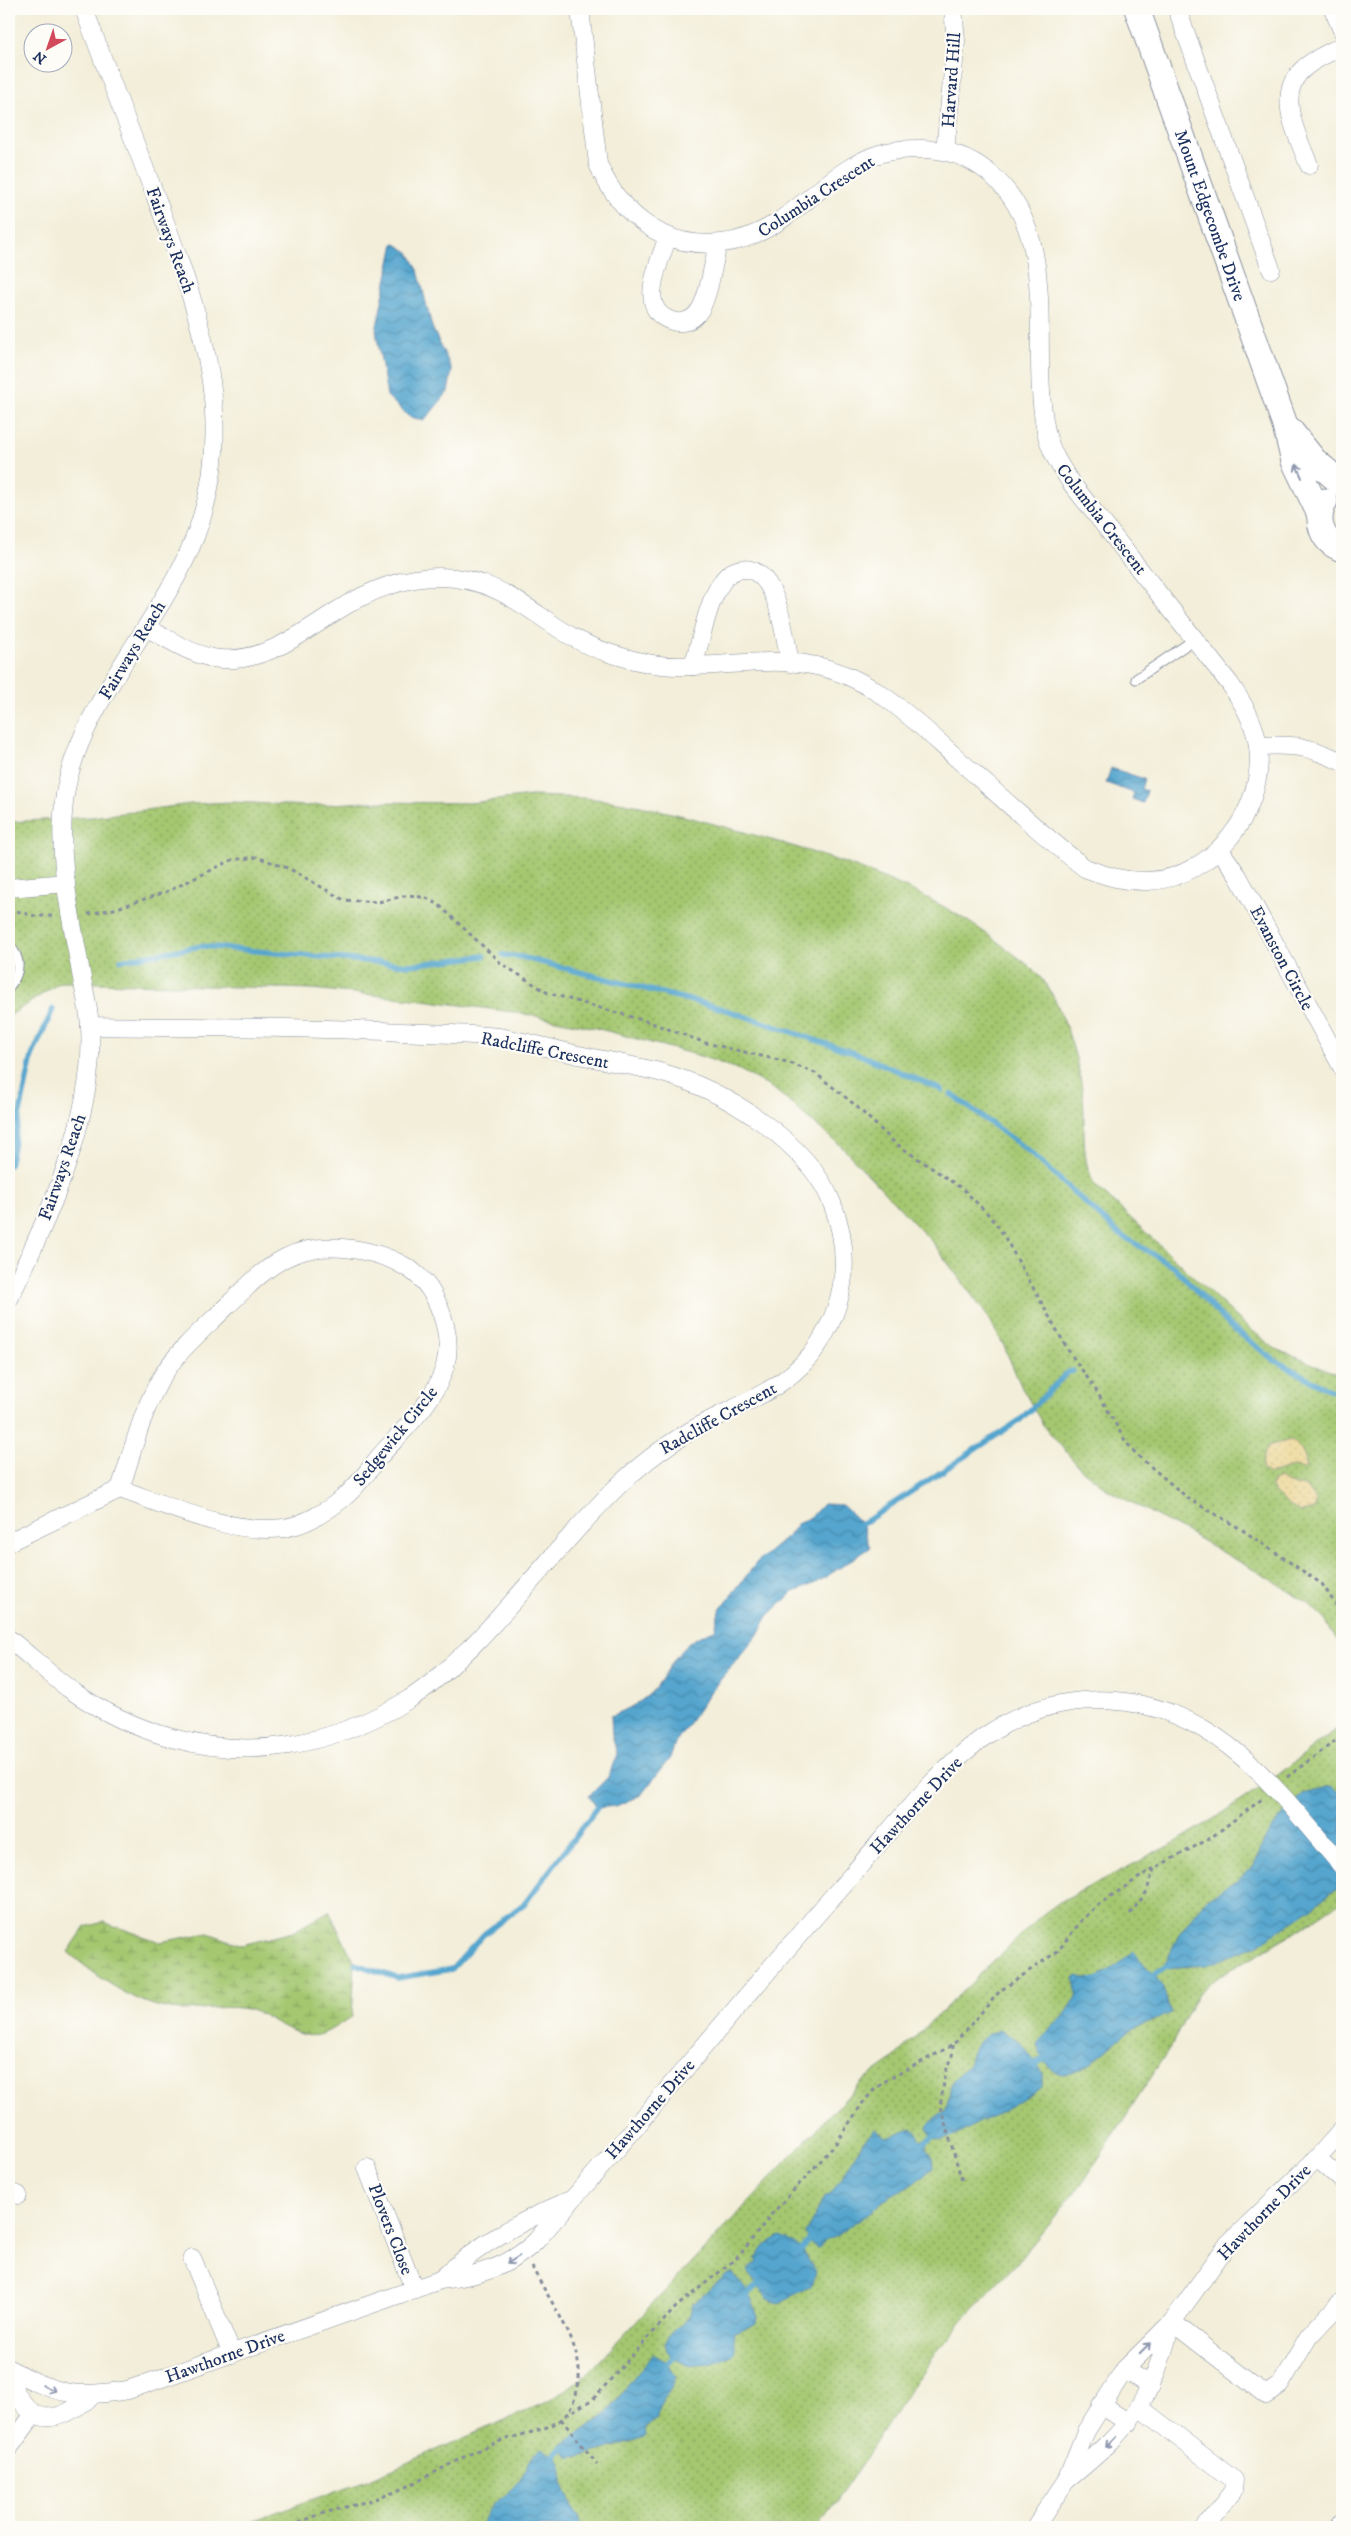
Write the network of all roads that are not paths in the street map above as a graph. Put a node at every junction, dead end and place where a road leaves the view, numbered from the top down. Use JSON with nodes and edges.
{"nodes":[{"id":1,"x":84,"y":9,"type":"edge"},
{"id":2,"x":580,"y":9,"type":"edge"},
{"id":3,"x":953,"y":9,"type":"edge"},
{"id":4,"x":1137,"y":9,"type":"edge"},
{"id":5,"x":1177,"y":9,"type":"edge"},
{"id":6,"x":1333,"y":9,"type":"edge"},
{"id":7,"x":1342,"y":30,"type":"edge"},
{"id":8,"x":1342,"y":46,"type":"edge"},
{"id":9,"x":946,"y":151,"type":"junction"},
{"id":10,"x":1309,"y":165,"type":"dead end"},
{"id":11,"x":668,"y":236,"type":"junction"},
{"id":12,"x":718,"y":244,"type":"junction"},
{"id":13,"x":1271,"y":270,"type":"dead end"},
{"id":14,"x":1284,"y":422,"type":"junction"},
{"id":15,"x":1342,"y":486,"type":"edge"},
{"id":16,"x":1320,"y":515,"type":"junction"},
{"id":17,"x":1342,"y":549,"type":"edge"},
{"id":18,"x":147,"y":628,"type":"junction"},
{"id":19,"x":1195,"y":639,"type":"junction"},
{"id":20,"x":790,"y":663,"type":"junction"},
{"id":21,"x":693,"y":666,"type":"junction"},
{"id":22,"x":1136,"y":679,"type":"dead end"},
{"id":23,"x":1258,"y":746,"type":"junction"},
{"id":24,"x":1342,"y":762,"type":"edge"},
{"id":25,"x":1220,"y":850,"type":"junction"},
{"id":26,"x":66,"y":883,"type":"junction"},
{"id":27,"x":9,"y":888,"type":"edge"},
{"id":28,"x":9,"y":945,"type":"edge"},
{"id":29,"x":9,"y":988,"type":"edge"},
{"id":30,"x":90,"y":1026,"type":"junction"},
{"id":31,"x":1342,"y":1067,"type":"edge"},
{"id":32,"x":9,"y":1299,"type":"edge"},
{"id":33,"x":120,"y":1489,"type":"junction"},
{"id":34,"x":9,"y":1542,"type":"edge"},
{"id":35,"x":9,"y":1639,"type":"edge"},
{"id":36,"x":1342,"y":1866,"type":"edge"},
{"id":37,"x":1342,"y":2130,"type":"edge"},
{"id":38,"x":1317,"y":2158,"type":"junction"},
{"id":39,"x":367,"y":2168,"type":"dead end"},
{"id":40,"x":1342,"y":2180,"type":"edge"},
{"id":41,"x":571,"y":2200,"type":"junction"},
{"id":42,"x":520,"y":2222,"type":"junction"},
{"id":43,"x":530,"y":2247,"type":"junction"},
{"id":44,"x":478,"y":2248,"type":"junction"},
{"id":45,"x":192,"y":2258,"type":"dead end"},
{"id":46,"x":491,"y":2271,"type":"junction"},
{"id":47,"x":440,"y":2280,"type":"junction"},
{"id":48,"x":414,"y":2289,"type":"junction"},
{"id":49,"x":1342,"y":2301,"type":"edge"},
{"id":50,"x":1172,"y":2322,"type":"junction"},
{"id":51,"x":232,"y":2354,"type":"junction"},
{"id":52,"x":9,"y":2369,"type":"edge"},
{"id":53,"x":1125,"y":2369,"type":"junction"},
{"id":54,"x":9,"y":2378,"type":"edge"},
{"id":55,"x":1151,"y":2386,"type":"junction"},
{"id":56,"x":92,"y":2396,"type":"junction"},
{"id":57,"x":1101,"y":2405,"type":"junction"},
{"id":58,"x":1139,"y":2407,"type":"junction"},
{"id":59,"x":34,"y":2414,"type":"junction"},
{"id":60,"x":1129,"y":2423,"type":"junction"},
{"id":61,"x":9,"y":2448,"type":"edge"},
{"id":62,"x":1067,"y":2479,"type":"junction"},
{"id":63,"x":1342,"y":2522,"type":"edge"},
{"id":64,"x":1035,"y":2527,"type":"edge"},
{"id":65,"x":1205,"y":2527,"type":"edge"},
{"id":66,"x":1338,"y":2527,"type":"edge"}],
"edges":[{"from":1,"to":18,"type":"street","name":"Fairways Reach"},
{"from":2,"to":11,"type":"street","name":"Columbia Crescent"},
{"from":3,"to":9,"type":"street","name":"Harvard Hill"},
{"from":4,"to":14,"type":"street","name":"Mount Edgecombe Drive"},
{"from":5,"to":13,"type":"street"},
{"from":6,"to":7,"type":"street"},
{"from":8,"to":10,"type":"street"},
{"from":9,"to":12,"type":"street","name":"Columbia Crescent"},
{"from":9,"to":19,"type":"street","name":"Columbia Crescent"},
{"from":11,"to":12,"type":"street","name":"Columbia Crescent"},
{"from":11,"to":12,"type":"street"},
{"from":14,"to":15,"type":"street","name":"Mount Edgecombe Drive"},
{"from":16,"to":14,"type":"street","name":"Mount Edgecombe Drive","one_way":true},
{"from":15,"to":16,"type":"street"},
{"from":16,"to":17,"type":"street","name":"Mount Edgecombe Drive"},
{"from":18,"to":21,"type":"street","name":"Columbia Crescent"},
{"from":18,"to":26,"type":"street","name":"Fairways Reach"},
{"from":19,"to":22,"type":"lane"},
{"from":19,"to":23,"type":"street","name":"Columbia Crescent"},
{"from":20,"to":21,"type":"street","name":"Columbia Crescent"},
{"from":20,"to":21,"type":"street"},
{"from":20,"to":25,"type":"street","name":"Columbia Crescent"},
{"from":23,"to":24,"type":"street"},
{"from":23,"to":25,"type":"street","name":"Columbia Crescent"},
{"from":25,"to":31,"type":"street","name":"Evanston Circle"},
{"from":26,"to":27,"type":"street"},
{"from":26,"to":30,"type":"street","name":"Fairways Reach"},
{"from":28,"to":29,"type":"lane"},
{"from":30,"to":32,"type":"street","name":"Fairways Reach"},
{"from":30,"to":35,"type":"street","name":"Radcliffe Crescent"},
{"from":33,"to":33,"type":"street","name":"Sedgewick Circle"},
{"from":33,"to":34,"type":"street"},
{"from":36,"to":41,"type":"street","name":"Hawthorne Drive"},
{"from":37,"to":38,"type":"street","name":"Hawthorne Drive"},
{"from":38,"to":40,"type":"street"},
{"from":38,"to":50,"type":"street","name":"Hawthorne Drive"},
{"from":39,"to":48,"type":"street","name":"Plovers Close"},
{"from":41,"to":42,"type":"street","name":"Hawthorne Drive"},
{"from":41,"to":43,"type":"street","name":"Hawthorne Drive"},
{"from":42,"to":43,"type":"street"},
{"from":42,"to":44,"type":"street","name":"Hawthorne Drive"},
{"from":43,"to":46,"type":"street","name":"Hawthorne Drive","one_way":true},
{"from":44,"to":46,"type":"street"},
{"from":44,"to":47,"type":"street","name":"Hawthorne Drive"},
{"from":45,"to":51,"type":"street"},
{"from":46,"to":47,"type":"street","name":"Hawthorne Drive"},
{"from":47,"to":48,"type":"street","name":"Hawthorne Drive"},
{"from":48,"to":51,"type":"street","name":"Hawthorne Drive"},
{"from":49,"to":50,"type":"street"},
{"from":53,"to":50,"type":"street","name":"Hawthorne Drive","one_way":true},
{"from":50,"to":55,"type":"street","name":"Hawthorne Drive"},
{"from":51,"to":56,"type":"street","name":"Hawthorne Drive"},
{"from":52,"to":56,"type":"street","name":"Hawthorne Drive","one_way":true},
{"from":53,"to":55,"type":"street"},
{"from":53,"to":57,"type":"street","name":"Hawthorne Drive"},
{"from":54,"to":59,"type":"street"},
{"from":55,"to":58,"type":"street","name":"Hawthorne Drive"},
{"from":56,"to":59,"type":"street"},
{"from":57,"to":60,"type":"street"},
{"from":57,"to":62,"type":"street","name":"Hawthorne Drive"},
{"from":58,"to":60,"type":"street","name":"Hawthorne Drive"},
{"from":58,"to":65,"type":"street"},
{"from":59,"to":61,"type":"street"},
{"from":60,"to":62,"type":"street","name":"Hawthorne Drive","one_way":true},
{"from":62,"to":64,"type":"street","name":"Hawthorne Drive"},
{"from":63,"to":66,"type":"street"}]}
